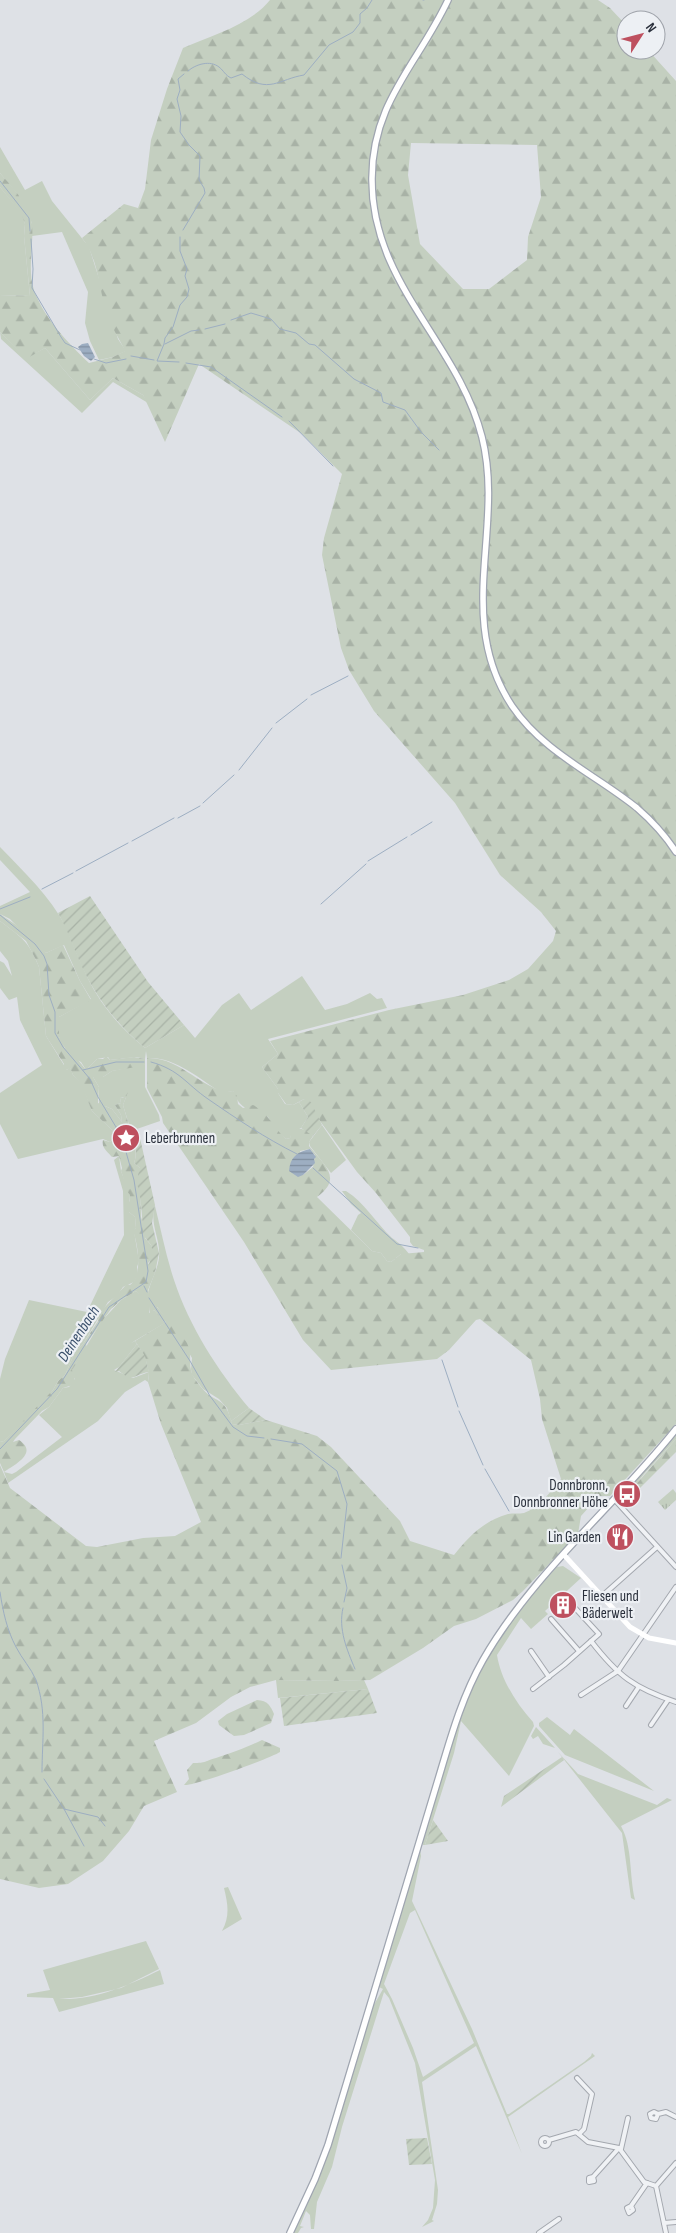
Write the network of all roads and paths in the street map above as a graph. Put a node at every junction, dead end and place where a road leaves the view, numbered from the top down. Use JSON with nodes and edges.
{"nodes":[{"id":1,"x":448,"y":0,"type":"edge"},
{"id":2,"x":676,"y":852,"type":"edge"},
{"id":3,"x":676,"y":1429,"type":"edge"},
{"id":4,"x":614,"y":1499,"type":"junction"},
{"id":5,"x":657,"y":1547,"type":"junction"},
{"id":6,"x":564,"y":1555,"type":"junction"},
{"id":7,"x":676,"y":1567,"type":"edge"},
{"id":8,"x":676,"y":1587,"type":"edge"},
{"id":9,"x":601,"y":1597,"type":"junction"},
{"id":10,"x":575,"y":1608,"type":"dead end"},
{"id":11,"x":552,"y":1619,"type":"dead end"},
{"id":12,"x":643,"y":1636,"type":"junction"},
{"id":13,"x":590,"y":1641,"type":"junction"},
{"id":14,"x":676,"y":1643,"type":"edge"},
{"id":15,"x":531,"y":1651,"type":"dead end"},
{"id":16,"x":579,"y":1651,"type":"junction"},
{"id":17,"x":618,"y":1672,"type":"junction"},
{"id":18,"x":549,"y":1677,"type":"junction"},
{"id":19,"x":638,"y":1688,"type":"junction"},
{"id":20,"x":533,"y":1689,"type":"dead end"},
{"id":21,"x":581,"y":1695,"type":"dead end"},
{"id":22,"x":668,"y":1700,"type":"junction"},
{"id":23,"x":676,"y":1702,"type":"edge"},
{"id":24,"x":626,"y":1706,"type":"dead end"},
{"id":25,"x":651,"y":1724,"type":"dead end"},
{"id":26,"x":577,"y":2078,"type":"dead end"},
{"id":27,"x":658,"y":2114,"type":"dead end"},
{"id":28,"x":676,"y":2117,"type":"edge"},
{"id":29,"x":628,"y":2118,"type":"dead end"},
{"id":30,"x":579,"y":2134,"type":"junction"},
{"id":31,"x":548,"y":2140,"type":"dead end"},
{"id":32,"x":620,"y":2149,"type":"junction"},
{"id":33,"x":676,"y":2163,"type":"edge"},
{"id":34,"x":593,"y":2177,"type":"dead end"},
{"id":35,"x":647,"y":2183,"type":"junction"},
{"id":36,"x":656,"y":2186,"type":"junction"},
{"id":37,"x":631,"y":2206,"type":"dead end"},
{"id":38,"x":559,"y":2219,"type":"dead end"},
{"id":39,"x":676,"y":2222,"type":"edge"},
{"id":40,"x":664,"y":2224,"type":"junction"},
{"id":41,"x":290,"y":2233,"type":"edge"},
{"id":42,"x":539,"y":2233,"type":"edge"},
{"id":43,"x":668,"y":2233,"type":"edge"}],
"edges":[{"from":1,"to":2,"type":"main road"},
{"from":3,"to":4,"type":"main road"},
{"from":4,"to":5,"type":"street"},
{"from":4,"to":6,"type":"main road"},
{"from":5,"to":7,"type":"street"},
{"from":5,"to":9,"type":"street"},
{"from":6,"to":9,"type":"street"},
{"from":6,"to":41,"type":"main road"},
{"from":8,"to":12,"type":"street"},
{"from":9,"to":12,"type":"street"},
{"from":10,"to":13,"type":"street"},
{"from":11,"to":16,"type":"street"},
{"from":12,"to":14,"type":"street"},
{"from":12,"to":17,"type":"street"},
{"from":13,"to":16,"type":"street"},
{"from":13,"to":17,"type":"street"},
{"from":15,"to":18,"type":"street"},
{"from":16,"to":18,"type":"street"},
{"from":17,"to":19,"type":"street"},
{"from":17,"to":21,"type":"street"},
{"from":18,"to":20,"type":"street"},
{"from":19,"to":22,"type":"street"},
{"from":19,"to":24,"type":"street"},
{"from":22,"to":23,"type":"street"},
{"from":22,"to":25,"type":"street"},
{"from":26,"to":30,"type":"street"},
{"from":27,"to":28,"type":"street"},
{"from":29,"to":32,"type":"street"},
{"from":30,"to":31,"type":"street"},
{"from":30,"to":32,"type":"street"},
{"from":32,"to":34,"type":"street"},
{"from":32,"to":35,"type":"street"},
{"from":33,"to":36,"type":"street"},
{"from":35,"to":36,"type":"street"},
{"from":35,"to":37,"type":"street"},
{"from":36,"to":40,"type":"street"},
{"from":38,"to":42,"type":"street"},
{"from":39,"to":40,"type":"street"},
{"from":40,"to":43,"type":"street"}]}
